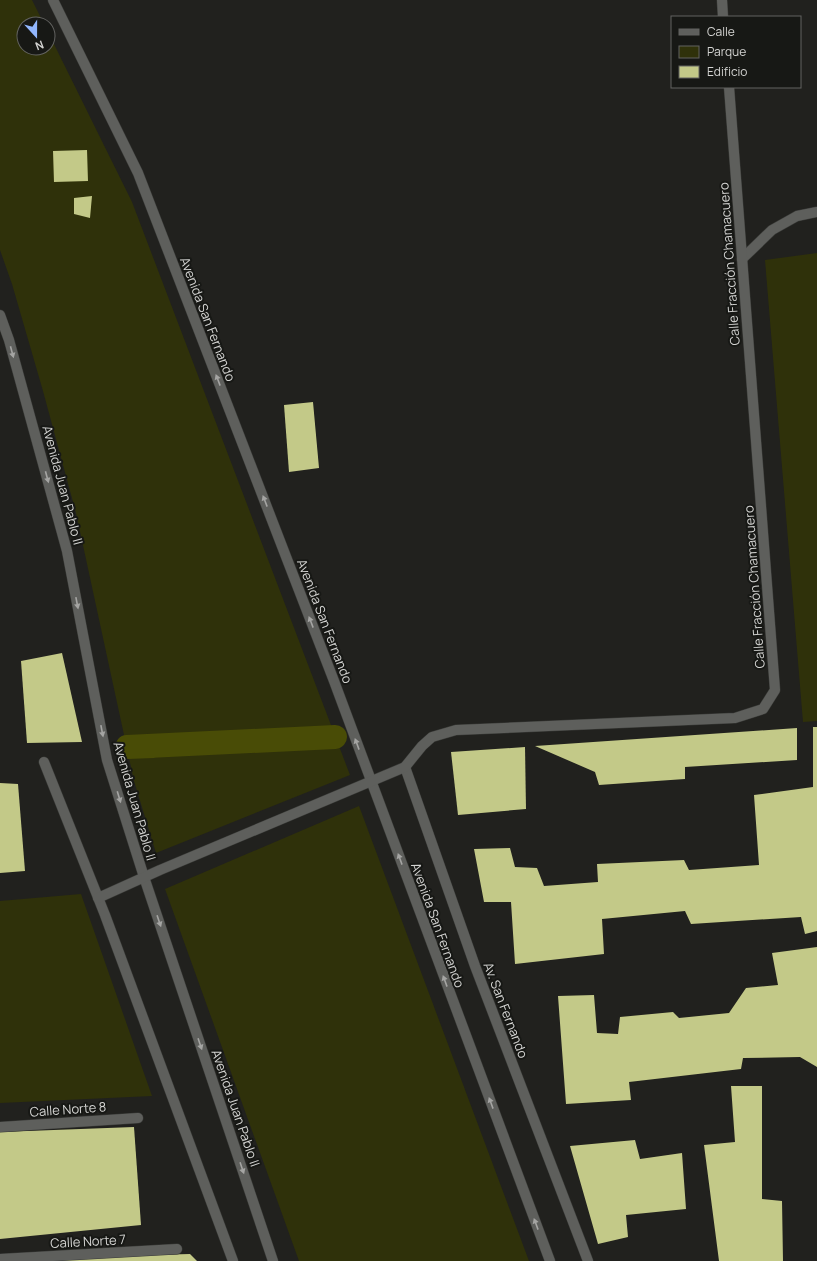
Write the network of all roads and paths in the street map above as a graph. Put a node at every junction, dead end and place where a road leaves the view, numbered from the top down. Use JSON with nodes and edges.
{"nodes":[{"id":1,"x":53,"y":0,"type":"edge"},
{"id":2,"x":722,"y":0,"type":"edge"},
{"id":3,"x":723,"y":16,"type":"edge"},
{"id":4,"x":729,"y":88,"type":"edge"},
{"id":5,"x":817,"y":212,"type":"edge"},
{"id":6,"x":742,"y":259,"type":"junction"},
{"id":7,"x":0,"y":315,"type":"edge"},
{"id":8,"x":44,"y":762,"type":"dead end"},
{"id":9,"x":405,"y":767,"type":"junction"},
{"id":10,"x":370,"y":781,"type":"junction"},
{"id":11,"x":144,"y":877,"type":"junction"},
{"id":12,"x":98,"y":898,"type":"junction"},
{"id":13,"x":138,"y":1118,"type":"dead end"},
{"id":14,"x":0,"y":1127,"type":"edge"},
{"id":15,"x":177,"y":1249,"type":"dead end"},
{"id":16,"x":0,"y":1259,"type":"edge"},
{"id":17,"x":233,"y":1261,"type":"edge"},
{"id":18,"x":273,"y":1261,"type":"edge"},
{"id":19,"x":550,"y":1261,"type":"edge"},
{"id":20,"x":588,"y":1261,"type":"edge"}],
"edges":[{"from":10,"to":1,"type":"street","name":"Avenida San Fernando","one_way":true},
{"from":2,"to":3,"type":"street"},
{"from":4,"to":6,"type":"street","name":"Calle Fracción Chamacuero"},
{"from":5,"to":6,"type":"street"},
{"from":6,"to":9,"type":"street","name":"Calle Fracción Chamacuero"},
{"from":7,"to":11,"type":"street","name":"Avenida Juan Pablo II","one_way":true},
{"from":8,"to":12,"type":"street"},
{"from":9,"to":10,"type":"street"},
{"from":9,"to":20,"type":"street","name":"Av. San Fernando"},
{"from":10,"to":11,"type":"street"},
{"from":19,"to":10,"type":"street","name":"Avenida San Fernando","one_way":true},
{"from":11,"to":12,"type":"street"},
{"from":11,"to":18,"type":"street","name":"Avenida Juan Pablo II","one_way":true},
{"from":12,"to":17,"type":"street"},
{"from":13,"to":14,"type":"street","name":"Calle Norte 8"},
{"from":15,"to":16,"type":"street","name":"Calle Norte 7"}]}
